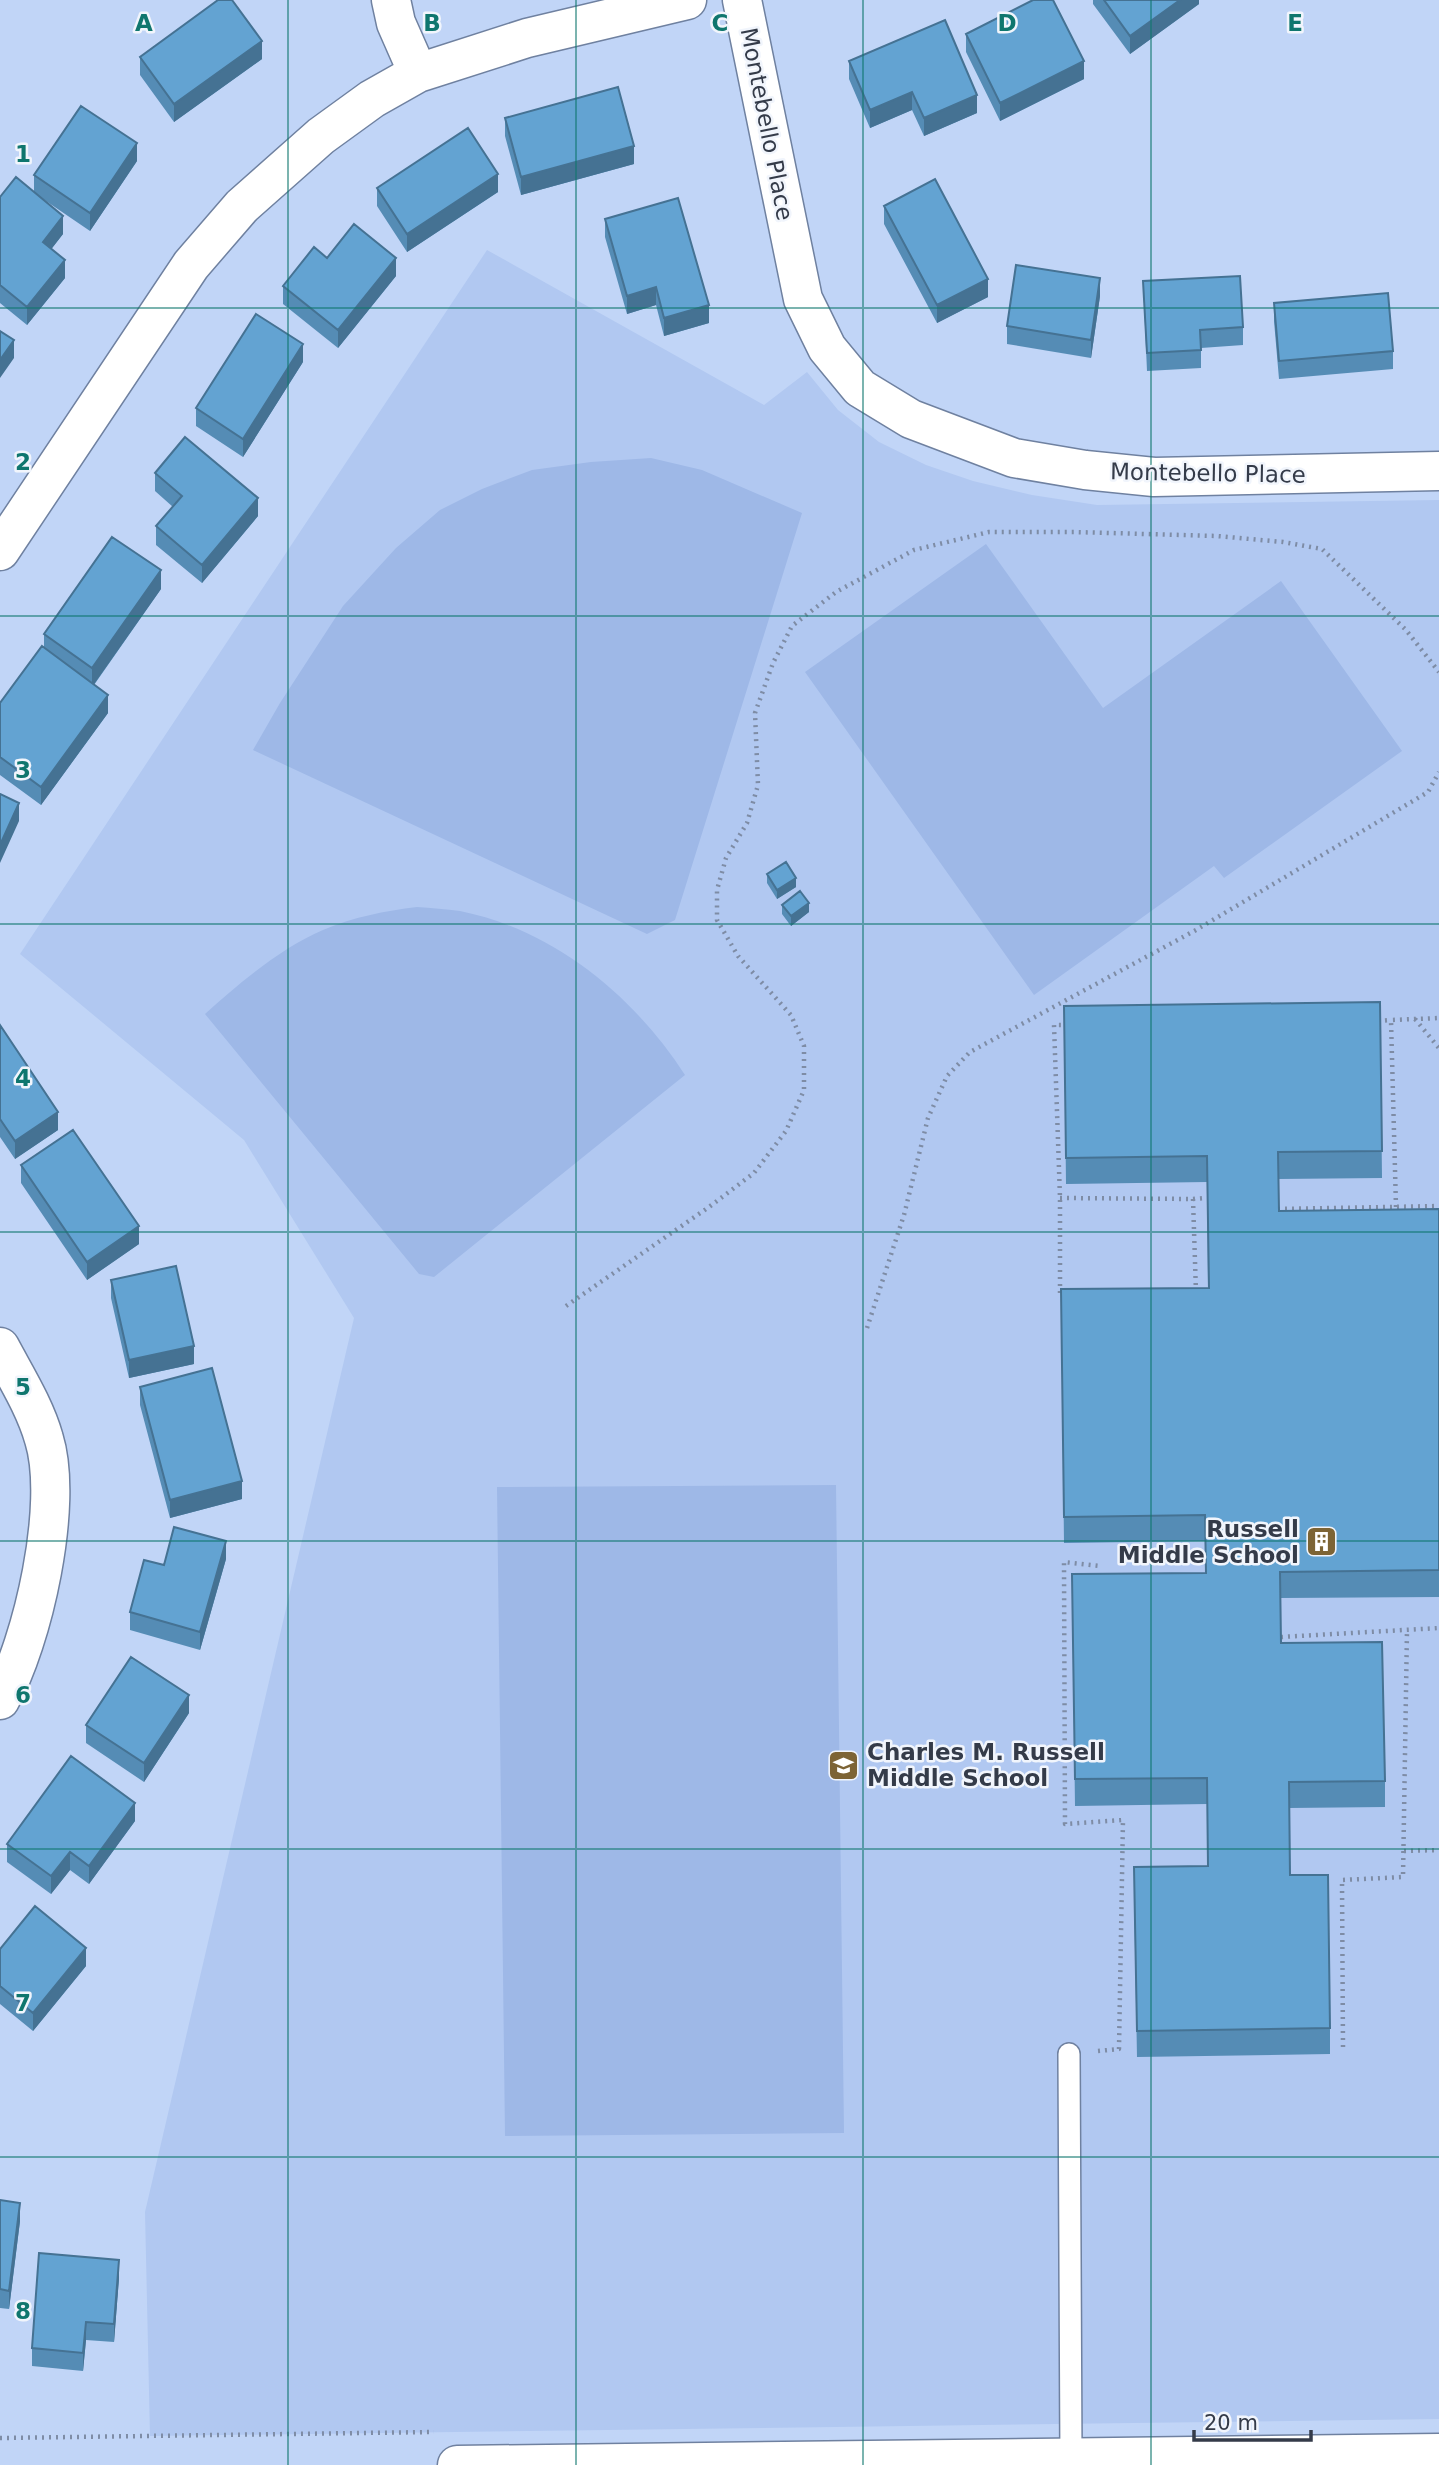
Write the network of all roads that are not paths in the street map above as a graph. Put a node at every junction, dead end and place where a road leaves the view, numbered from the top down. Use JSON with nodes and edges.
{"nodes":[{"id":1,"x":391,"y":0,"type":"edge"},
{"id":2,"x":687,"y":0,"type":"edge"},
{"id":3,"x":742,"y":0,"type":"edge"},
{"id":4,"x":418,"y":73,"type":"junction"},
{"id":5,"x":1439,"y":471,"type":"edge"},
{"id":6,"x":0,"y":551,"type":"edge"},
{"id":7,"x":0,"y":1347,"type":"edge"},
{"id":8,"x":0,"y":1700,"type":"edge"},
{"id":9,"x":1069,"y":2054,"type":"road end"},
{"id":10,"x":1439,"y":2453,"type":"edge"},
{"id":11,"x":1071,"y":2459,"type":"junction"},
{"id":12,"x":457,"y":2465,"type":"edge"}],
"edges":[{"from":1,"to":4,"type":"street"},
{"from":2,"to":4,"type":"street"},
{"from":3,"to":5,"type":"street","name":"Montebello Place"},
{"from":4,"to":6,"type":"street"},
{"from":7,"to":8,"type":"street"},
{"from":9,"to":11,"type":"lane"},
{"from":10,"to":11,"type":"street"},
{"from":11,"to":12,"type":"street"}]}
